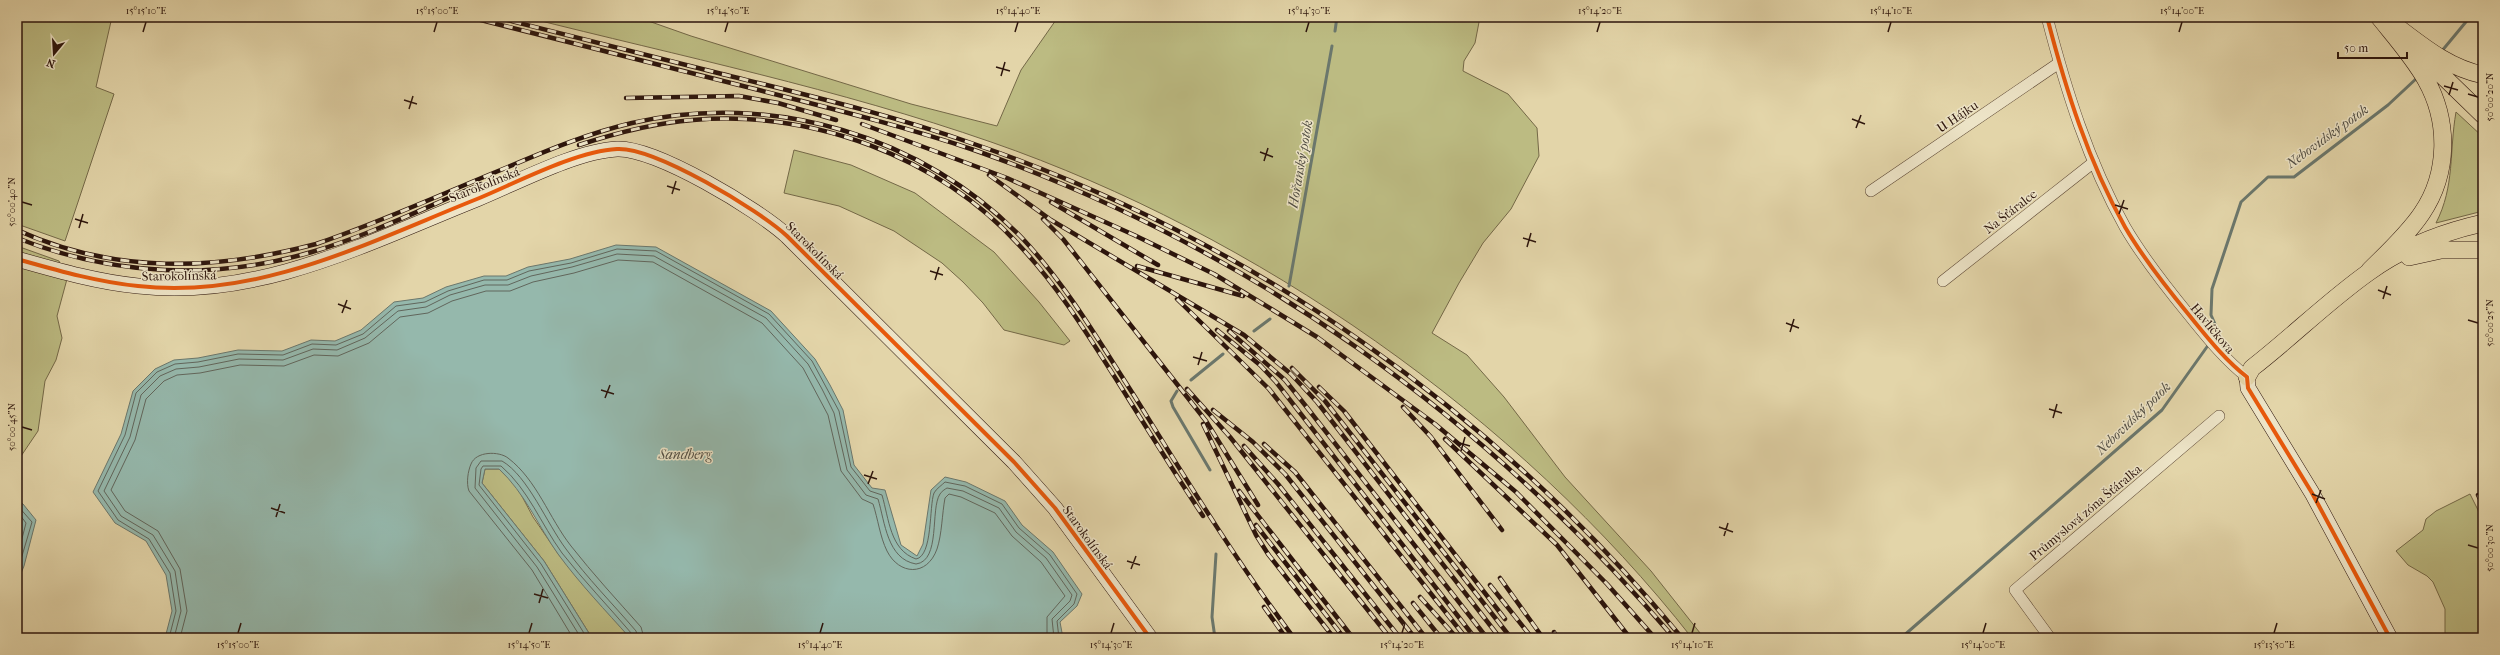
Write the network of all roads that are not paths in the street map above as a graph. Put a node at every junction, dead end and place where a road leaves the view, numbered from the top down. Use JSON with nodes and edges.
{"nodes":[{"id":1,"x":2048,"y":17,"type":"edge"},
{"id":2,"x":2380,"y":17,"type":"edge"},
{"id":3,"x":2385,"y":17,"type":"edge"},
{"id":4,"x":2422,"y":57,"type":"junction"},
{"id":5,"x":2059,"y":63,"type":"junction"},
{"id":6,"x":2436,"y":71,"type":"junction"},
{"id":7,"x":2483,"y":75,"type":"edge"},
{"id":8,"x":2483,"y":115,"type":"edge"},
{"id":9,"x":2094,"y":162,"type":"junction"},
{"id":10,"x":1871,"y":192,"type":"dead end"},
{"id":11,"x":2483,"y":223,"type":"edge"},
{"id":12,"x":2483,"y":250,"type":"edge"},
{"id":13,"x":17,"y":259,"type":"edge"},
{"id":14,"x":2369,"y":271,"type":"junction"},
{"id":15,"x":1943,"y":281,"type":"dead end"},
{"id":16,"x":2247,"y":377,"type":"junction"},
{"id":17,"x":2219,"y":416,"type":"dead end"},
{"id":18,"x":1150,"y":638,"type":"edge"},
{"id":19,"x":2050,"y":638,"type":"edge"},
{"id":20,"x":2390,"y":638,"type":"edge"}],
"edges":[{"from":1,"to":5,"type":"street","name":"Havlíčkova"},
{"from":2,"to":4,"type":"main road"},
{"from":3,"to":4,"type":"main road"},
{"from":4,"to":6,"type":"main road"},
{"from":4,"to":6,"type":"main road"},
{"from":5,"to":9,"type":"street","name":"Havlíčkova"},
{"from":5,"to":10,"type":"street","name":"U Hájku"},
{"from":6,"to":7,"type":"main road"},
{"from":6,"to":8,"type":"main road"},
{"from":6,"to":14,"type":"main road"},
{"from":9,"to":15,"type":"street","name":"Na Šťáralce"},
{"from":9,"to":16,"type":"street","name":"Havlíčkova"},
{"from":11,"to":14,"type":"main road"},
{"from":12,"to":14,"type":"main road"},
{"from":13,"to":18,"type":"street","name":"Starokolínská"},
{"from":14,"to":16,"type":"main road"},
{"from":16,"to":20,"type":"street"},
{"from":17,"to":19,"type":"street","name":"Průmyslová zóna Šťáralka"}]}
